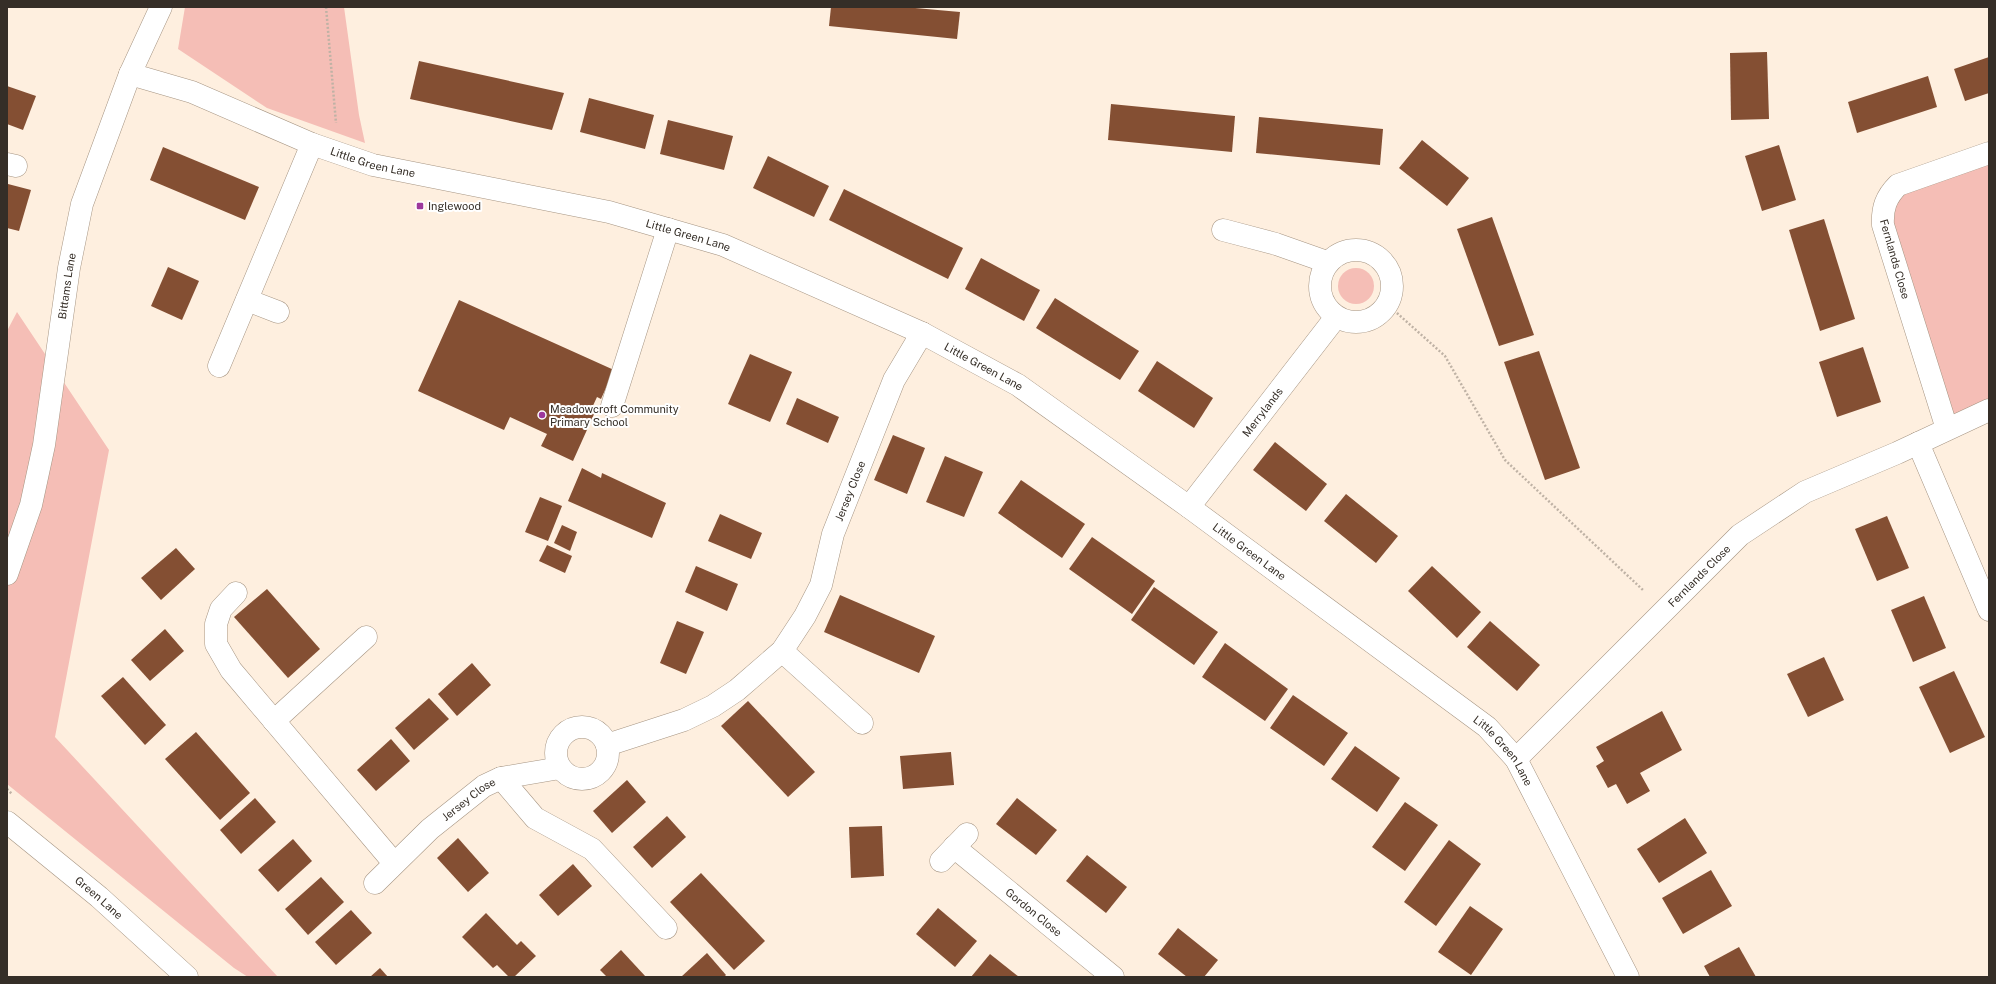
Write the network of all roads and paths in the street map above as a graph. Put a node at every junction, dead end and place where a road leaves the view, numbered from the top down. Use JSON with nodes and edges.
{"nodes":[{"id":1,"x":161,"y":7,"type":"edge"},
{"id":2,"x":326,"y":7,"type":"edge"},
{"id":3,"x":130,"y":74,"type":"junction"},
{"id":4,"x":312,"y":144,"type":"junction"},
{"id":5,"x":339,"y":153,"type":"junction"},
{"id":6,"x":1989,"y":153,"type":"edge"},
{"id":7,"x":668,"y":229,"type":"junction"},
{"id":8,"x":1223,"y":230,"type":"dead end"},
{"id":9,"x":1327,"y":262,"type":"junction"},
{"id":10,"x":247,"y":300,"type":"junction"},
{"id":11,"x":1388,"y":305,"type":"junction"},
{"id":12,"x":278,"y":312,"type":"dead end"},
{"id":13,"x":1336,"y":317,"type":"junction"},
{"id":14,"x":922,"y":333,"type":"junction"},
{"id":15,"x":219,"y":366,"type":"dead end"},
{"id":16,"x":612,"y":406,"type":"dead end"},
{"id":17,"x":1989,"y":410,"type":"edge"},
{"id":18,"x":1947,"y":429,"type":"junction"},
{"id":19,"x":1918,"y":443,"type":"junction"},
{"id":20,"x":1190,"y":507,"type":"junction"},
{"id":21,"x":7,"y":574,"type":"edge"},
{"id":22,"x":236,"y":593,"type":"dead end"},
{"id":23,"x":1665,"y":610,"type":"junction"},
{"id":24,"x":1989,"y":610,"type":"edge"},
{"id":25,"x":366,"y":637,"type":"dead end"},
{"id":26,"x":782,"y":651,"type":"junction"},
{"id":27,"x":274,"y":721,"type":"junction"},
{"id":28,"x":862,"y":723,"type":"dead end"},
{"id":29,"x":607,"y":745,"type":"junction"},
{"id":30,"x":1516,"y":759,"type":"junction"},
{"id":31,"x":560,"y":768,"type":"junction"},
{"id":32,"x":501,"y":778,"type":"junction"},
{"id":33,"x":7,"y":822,"type":"edge"},
{"id":34,"x":954,"y":847,"type":"dead end"},
{"id":35,"x":394,"y":863,"type":"junction"},
{"id":36,"x":375,"y":883,"type":"dead end"},
{"id":37,"x":666,"y":928,"type":"dead end"},
{"id":38,"x":187,"y":977,"type":"edge"},
{"id":39,"x":1113,"y":977,"type":"edge"},
{"id":40,"x":1628,"y":977,"type":"edge"}],
"edges":[{"from":1,"to":3,"type":"street","name":"Bittams Lane"},
{"from":2,"to":5,"type":"path"},
{"from":3,"to":4,"type":"street","name":"Little Green Lane"},
{"from":3,"to":21,"type":"street","name":"Bittams Lane"},
{"from":4,"to":5,"type":"street","name":"Little Green Lane"},
{"from":4,"to":10,"type":"street"},
{"from":5,"to":7,"type":"street","name":"Little Green Lane"},
{"from":6,"to":18,"type":"street","name":"Fernlands Close"},
{"from":7,"to":14,"type":"street","name":"Little Green Lane"},
{"from":7,"to":16,"type":"street"},
{"from":8,"to":9,"type":"street"},
{"from":9,"to":11,"type":"street"},
{"from":9,"to":13,"type":"street"},
{"from":10,"to":12,"type":"street"},
{"from":10,"to":15,"type":"street"},
{"from":11,"to":13,"type":"street"},
{"from":11,"to":23,"type":"path"},
{"from":13,"to":20,"type":"street","name":"Merrylands"},
{"from":14,"to":20,"type":"street","name":"Little Green Lane"},
{"from":14,"to":26,"type":"street","name":"Jersey Close"},
{"from":17,"to":18,"type":"street","name":"Fernlands Close"},
{"from":18,"to":19,"type":"street","name":"Fernlands Close"},
{"from":19,"to":23,"type":"street","name":"Fernlands Close"},
{"from":19,"to":24,"type":"street"},
{"from":20,"to":30,"type":"street","name":"Little Green Lane"},
{"from":22,"to":27,"type":"street"},
{"from":23,"to":30,"type":"street","name":"Fernlands Close"},
{"from":25,"to":27,"type":"street"},
{"from":26,"to":28,"type":"street"},
{"from":26,"to":29,"type":"street","name":"Jersey Close"},
{"from":27,"to":35,"type":"street"},
{"from":29,"to":31,"type":"street"},
{"from":29,"to":31,"type":"street"},
{"from":30,"to":40,"type":"street","name":"Little Green Lane"},
{"from":31,"to":32,"type":"street","name":"Jersey Close"},
{"from":32,"to":35,"type":"street","name":"Jersey Close"},
{"from":32,"to":37,"type":"street"},
{"from":33,"to":38,"type":"street","name":"Green Lane"},
{"from":34,"to":39,"type":"street","name":"Gordon Close"},
{"from":35,"to":36,"type":"street","name":"Jersey Close"}]}
